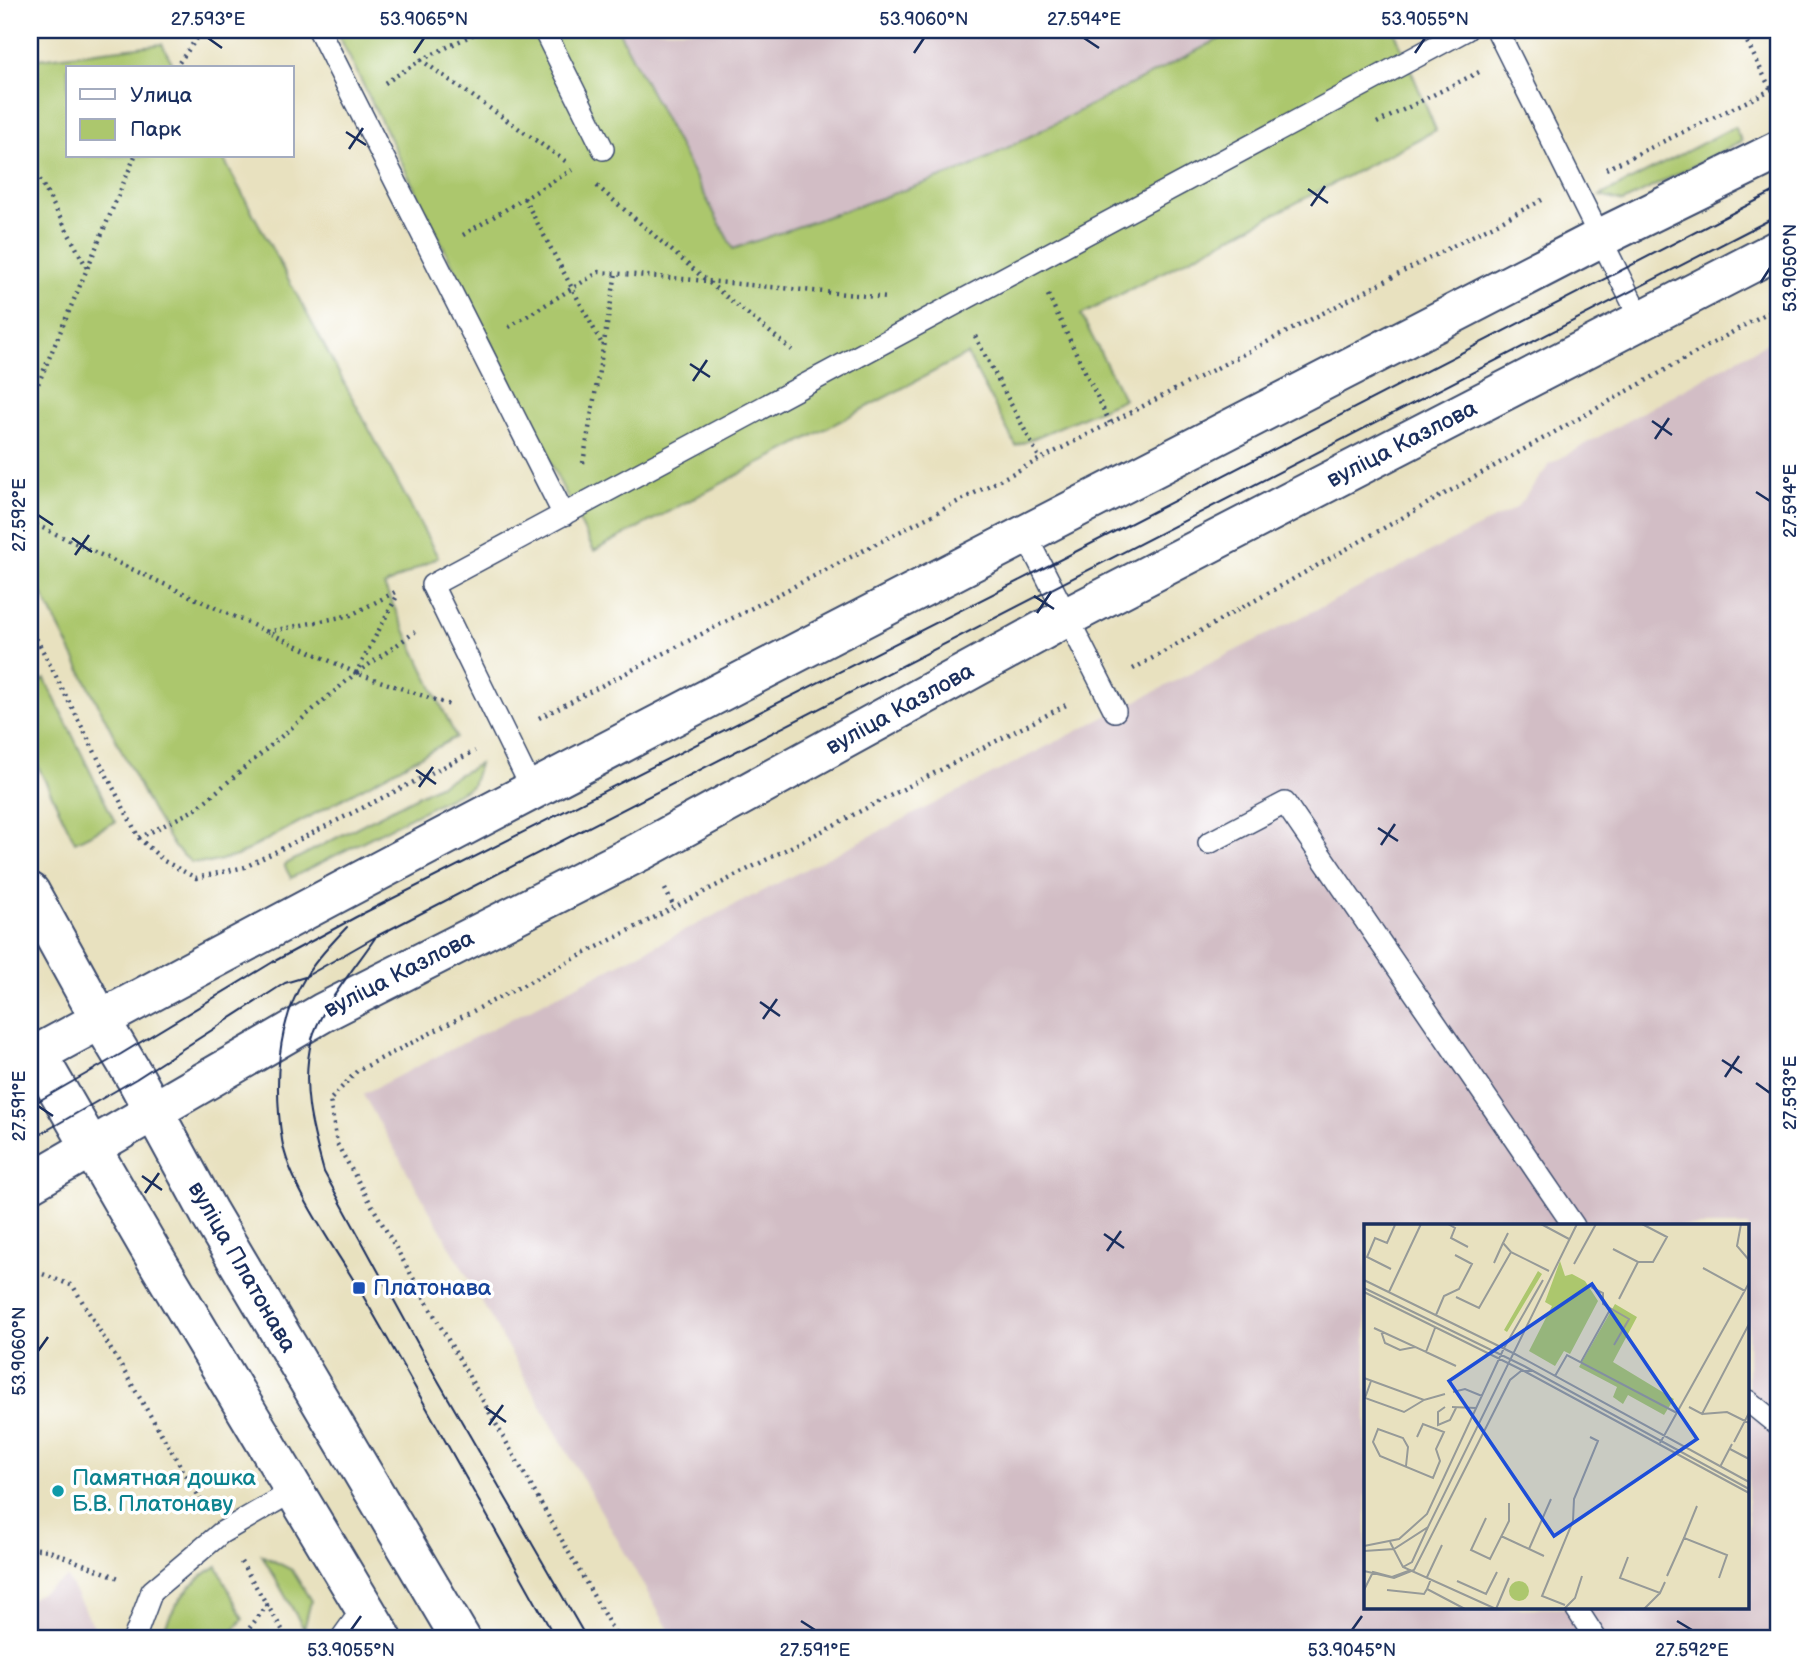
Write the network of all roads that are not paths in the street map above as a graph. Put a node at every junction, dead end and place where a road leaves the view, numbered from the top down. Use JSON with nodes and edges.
{"nodes":[{"id":1,"x":319,"y":30,"type":"edge"},
{"id":2,"x":544,"y":30,"type":"edge"},
{"id":3,"x":1466,"y":30,"type":"edge"},
{"id":4,"x":1497,"y":30,"type":"edge"},
{"id":5,"x":603,"y":149,"type":"road end"},
{"id":6,"x":1779,"y":150,"type":"edge"},
{"id":7,"x":1602,"y":237,"type":"junction"},
{"id":8,"x":1779,"y":249,"type":"edge"},
{"id":9,"x":1641,"y":320,"type":"junction"},
{"id":10,"x":569,"y":512,"type":"junction"},
{"id":11,"x":1026,"y":536,"type":"junction"},
{"id":12,"x":1069,"y":616,"type":"junction"},
{"id":13,"x":1115,"y":711,"type":"dead end"},
{"id":14,"x":532,"y":789,"type":"junction"},
{"id":15,"x":1209,"y":843,"type":"dead end"},
{"id":16,"x":30,"y":892,"type":"edge"},
{"id":17,"x":100,"y":1019,"type":"junction"},
{"id":18,"x":32,"y":1051,"type":"edge"},
{"id":19,"x":154,"y":1112,"type":"junction"},
{"id":20,"x":91,"y":1147,"type":"junction"},
{"id":21,"x":30,"y":1183,"type":"edge"},
{"id":22,"x":1573,"y":1224,"type":"edge"},
{"id":23,"x":1750,"y":1403,"type":"edge"},
{"id":24,"x":1779,"y":1426,"type":"edge"},
{"id":25,"x":295,"y":1490,"type":"junction"},
{"id":26,"x":364,"y":1607,"type":"junction"},
{"id":27,"x":1577,"y":1610,"type":"edge"},
{"id":28,"x":134,"y":1639,"type":"edge"},
{"id":29,"x":341,"y":1639,"type":"edge"},
{"id":30,"x":383,"y":1639,"type":"edge"},
{"id":31,"x":461,"y":1639,"type":"edge"},
{"id":32,"x":1596,"y":1639,"type":"edge"}],
"edges":[{"from":1,"to":10,"type":"lane"},
{"from":2,"to":5,"type":"lane"},
{"from":3,"to":10,"type":"lane"},
{"from":4,"to":7,"type":"lane"},
{"from":6,"to":7,"type":"main road"},
{"from":7,"to":9,"type":"lane"},
{"from":7,"to":11,"type":"main road"},
{"from":8,"to":9,"type":"main road","name":"вуліца Казлова"},
{"from":9,"to":12,"type":"main road","name":"вуліца Казлова"},
{"from":10,"to":14,"type":"lane"},
{"from":11,"to":12,"type":"lane"},
{"from":11,"to":14,"type":"main road"},
{"from":12,"to":13,"type":"lane"},
{"from":12,"to":19,"type":"main road","name":"вуліца Казлова"},
{"from":14,"to":17,"type":"main road"},
{"from":15,"to":22,"type":"lane"},
{"from":16,"to":17,"type":"main road","name":"вуліца Платонава"},
{"from":17,"to":18,"type":"main road"},
{"from":17,"to":19,"type":"main road","name":"вуліца Платонава"},
{"from":18,"to":20,"type":"main road"},
{"from":19,"to":20,"type":"main road","name":"вуліца Казлова"},
{"from":19,"to":31,"type":"main road","name":"вуліца Платонава"},
{"from":20,"to":21,"type":"main road","name":"вуліца Казлова"},
{"from":20,"to":25,"type":"main road"},
{"from":23,"to":24,"type":"lane"},
{"from":25,"to":26,"type":"main road"},
{"from":25,"to":28,"type":"lane"},
{"from":26,"to":29,"type":"lane"},
{"from":26,"to":30,"type":"main road"},
{"from":27,"to":32,"type":"lane"}]}
